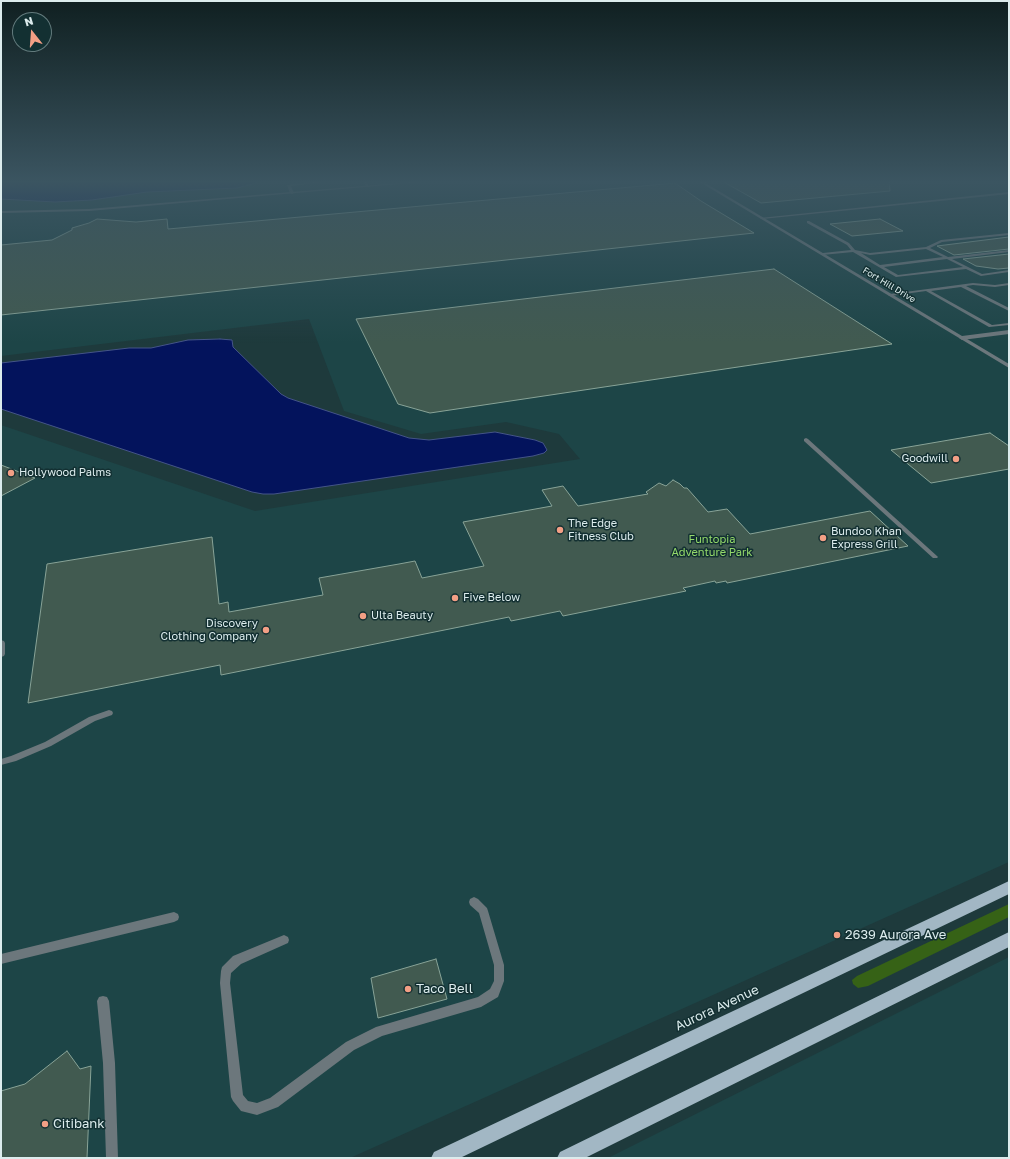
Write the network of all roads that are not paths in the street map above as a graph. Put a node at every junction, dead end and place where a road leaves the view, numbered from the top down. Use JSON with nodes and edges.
{"nodes":[{"id":1,"x":791,"y":235,"type":"edge"},
{"id":2,"x":832,"y":235,"type":"edge"},
{"id":3,"x":999,"y":235,"type":"edge"},
{"id":4,"x":927,"y":248,"type":"junction"},
{"id":5,"x":854,"y":251,"type":"junction"},
{"id":6,"x":1009,"y":251,"type":"edge"},
{"id":7,"x":823,"y":254,"type":"junction"},
{"id":8,"x":948,"y":258,"type":"junction"},
{"id":9,"x":879,"y":266,"type":"junction"},
{"id":10,"x":967,"y":268,"type":"junction"},
{"id":11,"x":1009,"y":271,"type":"edge"},
{"id":12,"x":1009,"y":284,"type":"edge"},
{"id":13,"x":963,"y":286,"type":"junction"},
{"id":14,"x":927,"y":290,"type":"junction"},
{"id":15,"x":890,"y":295,"type":"junction"},
{"id":16,"x":1009,"y":310,"type":"edge"},
{"id":17,"x":1009,"y":324,"type":"edge"},
{"id":18,"x":1009,"y":332,"type":"edge"},
{"id":19,"x":962,"y":338,"type":"junction"},
{"id":20,"x":1009,"y":366,"type":"edge"},
{"id":21,"x":806,"y":440,"type":"dead end"},
{"id":22,"x":935,"y":557,"type":"dead end"},
{"id":23,"x":1,"y":643,"type":"edge"},
{"id":24,"x":1,"y":654,"type":"edge"},
{"id":25,"x":109,"y":713,"type":"dead end"},
{"id":26,"x":1,"y":762,"type":"edge"},
{"id":27,"x":1009,"y":887,"type":"edge"},
{"id":28,"x":474,"y":902,"type":"dead end"},
{"id":29,"x":174,"y":917,"type":"dead end"},
{"id":30,"x":1009,"y":939,"type":"edge"},
{"id":31,"x":284,"y":940,"type":"dead end"},
{"id":32,"x":1,"y":959,"type":"edge"},
{"id":33,"x":103,"y":1001,"type":"dead end"},
{"id":34,"x":112,"y":1158,"type":"edge"},
{"id":35,"x":440,"y":1158,"type":"edge"},
{"id":36,"x":566,"y":1158,"type":"edge"}],
"edges":[{"from":1,"to":7,"type":"street","name":"Fort Hill Drive"},
{"from":2,"to":5,"type":"lane"},
{"from":3,"to":4,"type":"lane"},
{"from":4,"to":5,"type":"lane"},
{"from":4,"to":8,"type":"lane"},
{"from":5,"to":7,"type":"lane"},
{"from":5,"to":9,"type":"lane"},
{"from":6,"to":8,"type":"lane"},
{"from":7,"to":15,"type":"street","name":"Fort Hill Drive"},
{"from":8,"to":9,"type":"lane"},
{"from":8,"to":10,"type":"lane"},
{"from":9,"to":10,"type":"lane"},
{"from":10,"to":11,"type":"lane"},
{"from":12,"to":13,"type":"lane"},
{"from":13,"to":14,"type":"lane"},
{"from":13,"to":16,"type":"lane"},
{"from":14,"to":15,"type":"lane"},
{"from":14,"to":17,"type":"lane"},
{"from":15,"to":19,"type":"street","name":"Fort Hill Drive"},
{"from":18,"to":19,"type":"street"},
{"from":19,"to":20,"type":"street","name":"Fort Hill Drive"},
{"from":21,"to":22,"type":"lane"},
{"from":23,"to":24,"type":"lane"},
{"from":25,"to":26,"type":"lane"},
{"from":27,"to":35,"type":"main road","name":"Aurora Avenue"},
{"from":28,"to":31,"type":"lane"},
{"from":29,"to":32,"type":"lane"},
{"from":30,"to":36,"type":"main road"},
{"from":33,"to":34,"type":"lane"}]}
